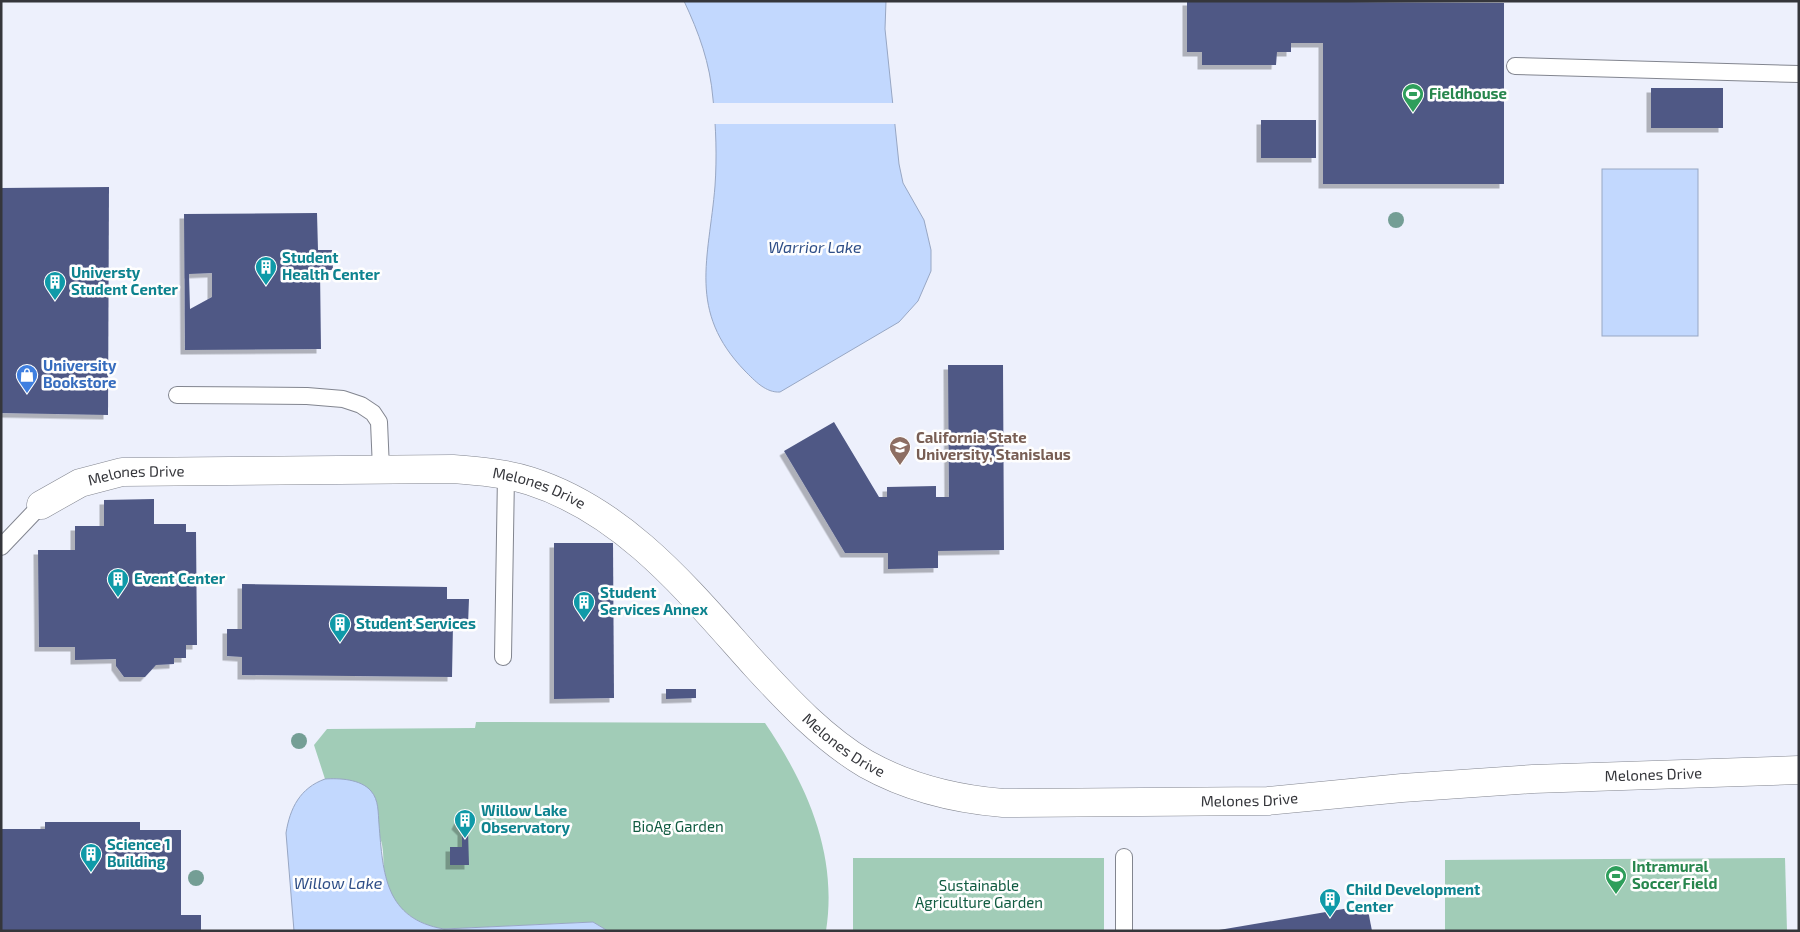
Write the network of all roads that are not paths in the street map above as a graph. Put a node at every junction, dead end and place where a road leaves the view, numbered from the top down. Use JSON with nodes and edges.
{"nodes":[{"id":1,"x":1515,"y":66,"type":"dead end"},
{"id":2,"x":1799,"y":74,"type":"edge"},
{"id":3,"x":177,"y":395,"type":"dead end"},
{"id":4,"x":381,"y":469,"type":"junction"},
{"id":5,"x":506,"y":475,"type":"junction"},
{"id":6,"x":41,"y":505,"type":"joint"},
{"id":7,"x":1,"y":546,"type":"edge"},
{"id":8,"x":503,"y":657,"type":"dead end"},
{"id":9,"x":1799,"y":770,"type":"edge"},
{"id":10,"x":1124,"y":857,"type":"dead end"},
{"id":11,"x":1124,"y":931,"type":"edge"}],
"edges":[{"from":1,"to":2,"type":"lane"},
{"from":3,"to":4,"type":"lane"},
{"from":4,"to":5,"type":"street","name":"Melones Drive"},
{"from":4,"to":6,"type":"street","name":"Melones Drive"},
{"from":5,"to":8,"type":"lane"},
{"from":5,"to":9,"type":"street","name":"Melones Drive"},
{"from":6,"to":7,"type":"lane","name":"Melones Drive"},
{"from":10,"to":11,"type":"lane"}]}
